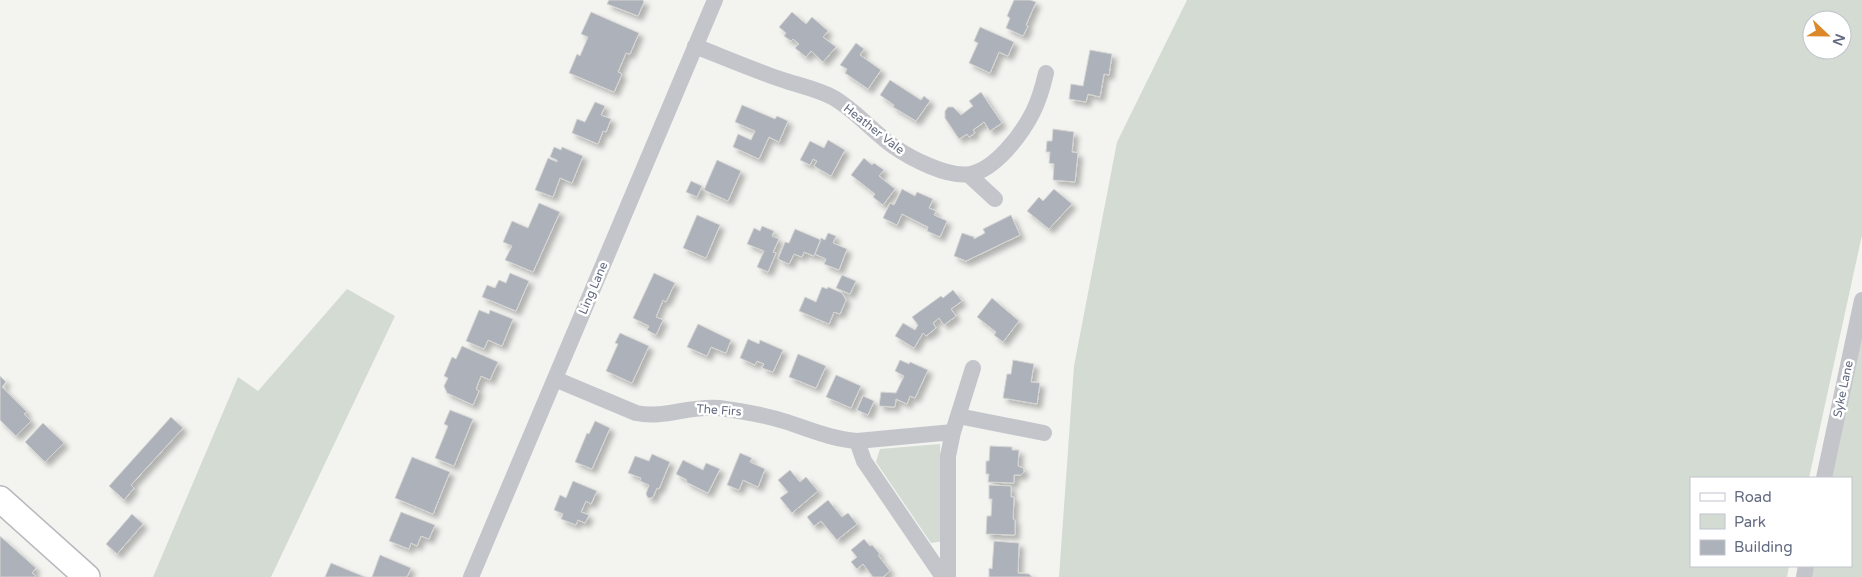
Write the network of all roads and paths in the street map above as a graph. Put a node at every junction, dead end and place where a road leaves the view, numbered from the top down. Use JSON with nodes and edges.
{"nodes":[{"id":1,"x":715,"y":0,"type":"edge"},
{"id":2,"x":695,"y":46,"type":"junction"},
{"id":3,"x":1046,"y":73,"type":"dead end"},
{"id":4,"x":969,"y":175,"type":"junction"},
{"id":5,"x":995,"y":199,"type":"dead end"},
{"id":6,"x":1862,"y":300,"type":"edge"},
{"id":7,"x":972,"y":368,"type":"dead end"},
{"id":8,"x":555,"y":379,"type":"junction"},
{"id":9,"x":958,"y":416,"type":"junction"},
{"id":10,"x":953,"y":432,"type":"junction"},
{"id":11,"x":1044,"y":433,"type":"dead end"},
{"id":12,"x":857,"y":441,"type":"junction"},
{"id":13,"x":1824,"y":477,"type":"edge"},
{"id":14,"x":0,"y":498,"type":"edge"},
{"id":15,"x":88,"y":577,"type":"edge"},
{"id":16,"x":471,"y":577,"type":"edge"},
{"id":17,"x":943,"y":577,"type":"edge"},
{"id":18,"x":948,"y":577,"type":"edge"}],
"edges":[{"from":1,"to":2,"type":"street","name":"Ling Lane"},
{"from":2,"to":4,"type":"street","name":"Heather Vale"},
{"from":2,"to":8,"type":"street","name":"Ling Lane"},
{"from":3,"to":4,"type":"street"},
{"from":4,"to":5,"type":"street"},
{"from":6,"to":13,"type":"street","name":"Syke Lane"},
{"from":7,"to":9,"type":"street"},
{"from":8,"to":12,"type":"street","name":"The Firs"},
{"from":8,"to":16,"type":"street","name":"Ling Lane"},
{"from":9,"to":10,"type":"street"},
{"from":9,"to":11,"type":"street"},
{"from":10,"to":12,"type":"street","name":"The Firs"},
{"from":10,"to":18,"type":"street"},
{"from":12,"to":17,"type":"street"},
{"from":14,"to":15,"type":"main road"}]}
